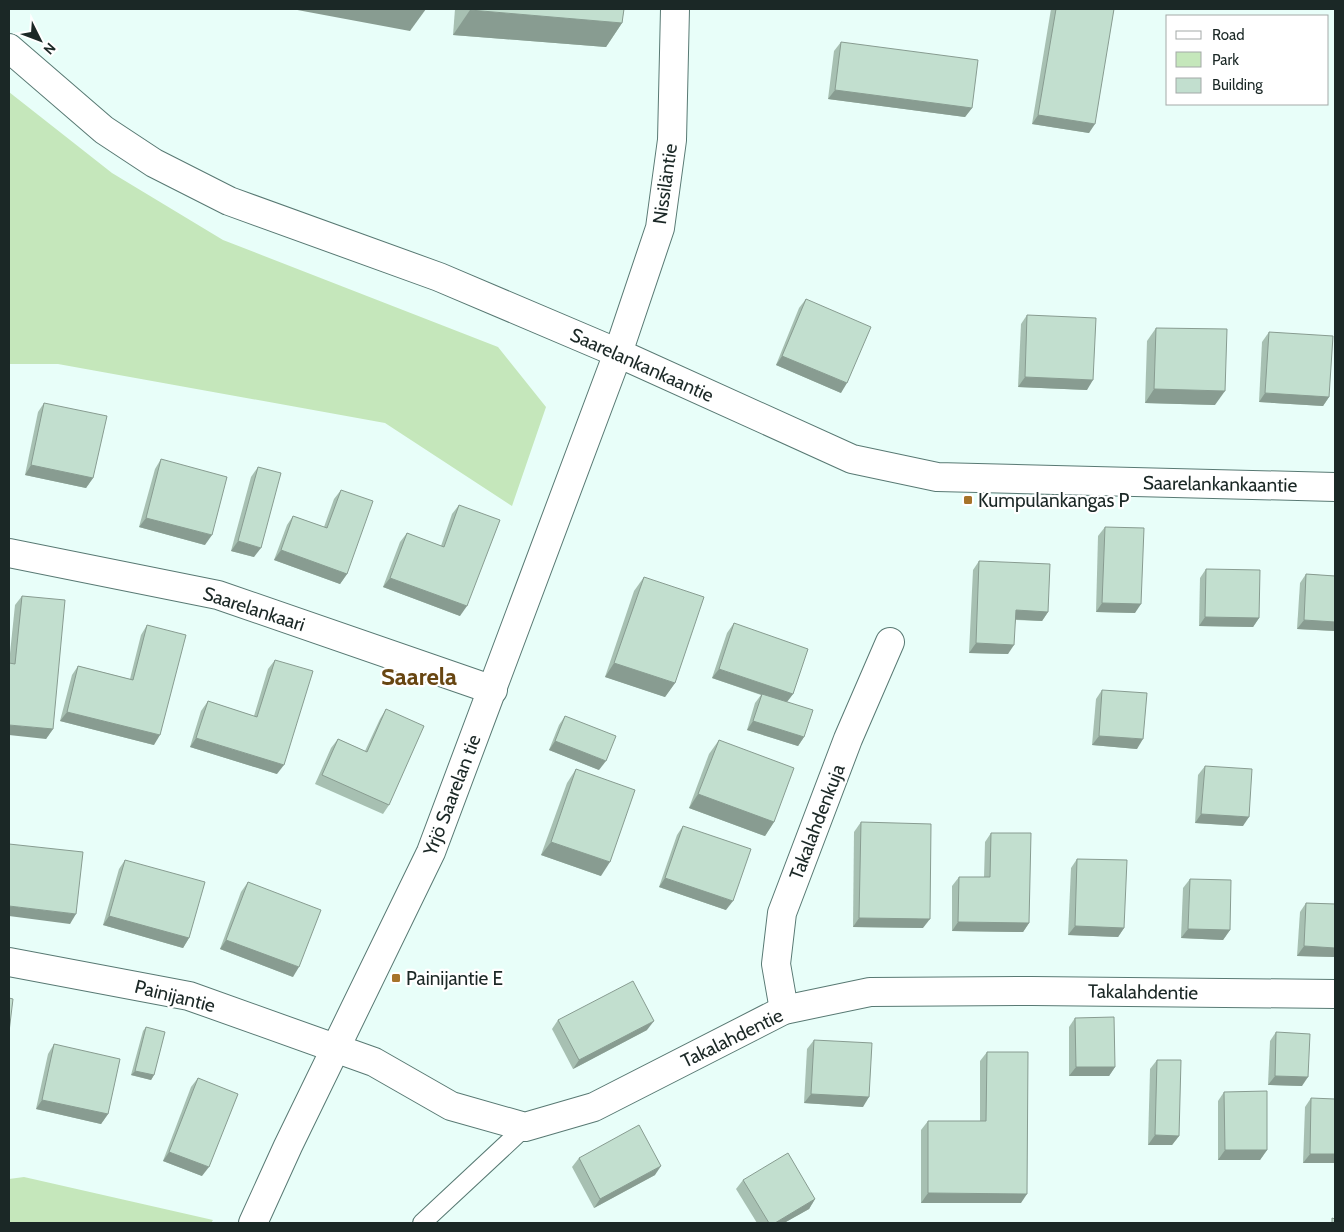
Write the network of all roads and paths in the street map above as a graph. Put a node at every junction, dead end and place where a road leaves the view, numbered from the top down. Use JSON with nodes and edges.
{"nodes":[{"id":1,"x":676,"y":9,"type":"edge"},
{"id":2,"x":9,"y":48,"type":"edge"},
{"id":3,"x":618,"y":353,"type":"junction"},
{"id":4,"x":1335,"y":487,"type":"edge"},
{"id":5,"x":9,"y":553,"type":"edge"},
{"id":6,"x":890,"y":642,"type":"dead end"},
{"id":7,"x":493,"y":690,"type":"junction"},
{"id":8,"x":9,"y":962,"type":"edge"},
{"id":9,"x":1335,"y":994,"type":"edge"},
{"id":10,"x":784,"y":1010,"type":"junction"},
{"id":11,"x":336,"y":1049,"type":"junction"},
{"id":12,"x":525,"y":1127,"type":"junction"},
{"id":13,"x":253,"y":1223,"type":"edge"},
{"id":14,"x":422,"y":1223,"type":"edge"}],
"edges":[{"from":1,"to":3,"type":"street","name":"Nissiläntie"},
{"from":2,"to":3,"type":"street","name":"Saarelankankaantie"},
{"from":3,"to":4,"type":"street","name":"Saarelankankaantie"},
{"from":3,"to":7,"type":"street","name":"Yrjö Saarelan tie"},
{"from":5,"to":7,"type":"street","name":"Saarelankaari"},
{"from":6,"to":10,"type":"street","name":"Takalahdenkuja"},
{"from":7,"to":11,"type":"street","name":"Yrjö Saarelan tie"},
{"from":8,"to":11,"type":"street","name":"Painijantie"},
{"from":9,"to":10,"type":"street","name":"Takalahdentie"},
{"from":10,"to":12,"type":"street","name":"Takalahdentie"},
{"from":11,"to":12,"type":"street"},
{"from":11,"to":13,"type":"street","name":"Yrjö Saarelan tie"},
{"from":12,"to":14,"type":"lane"}]}
